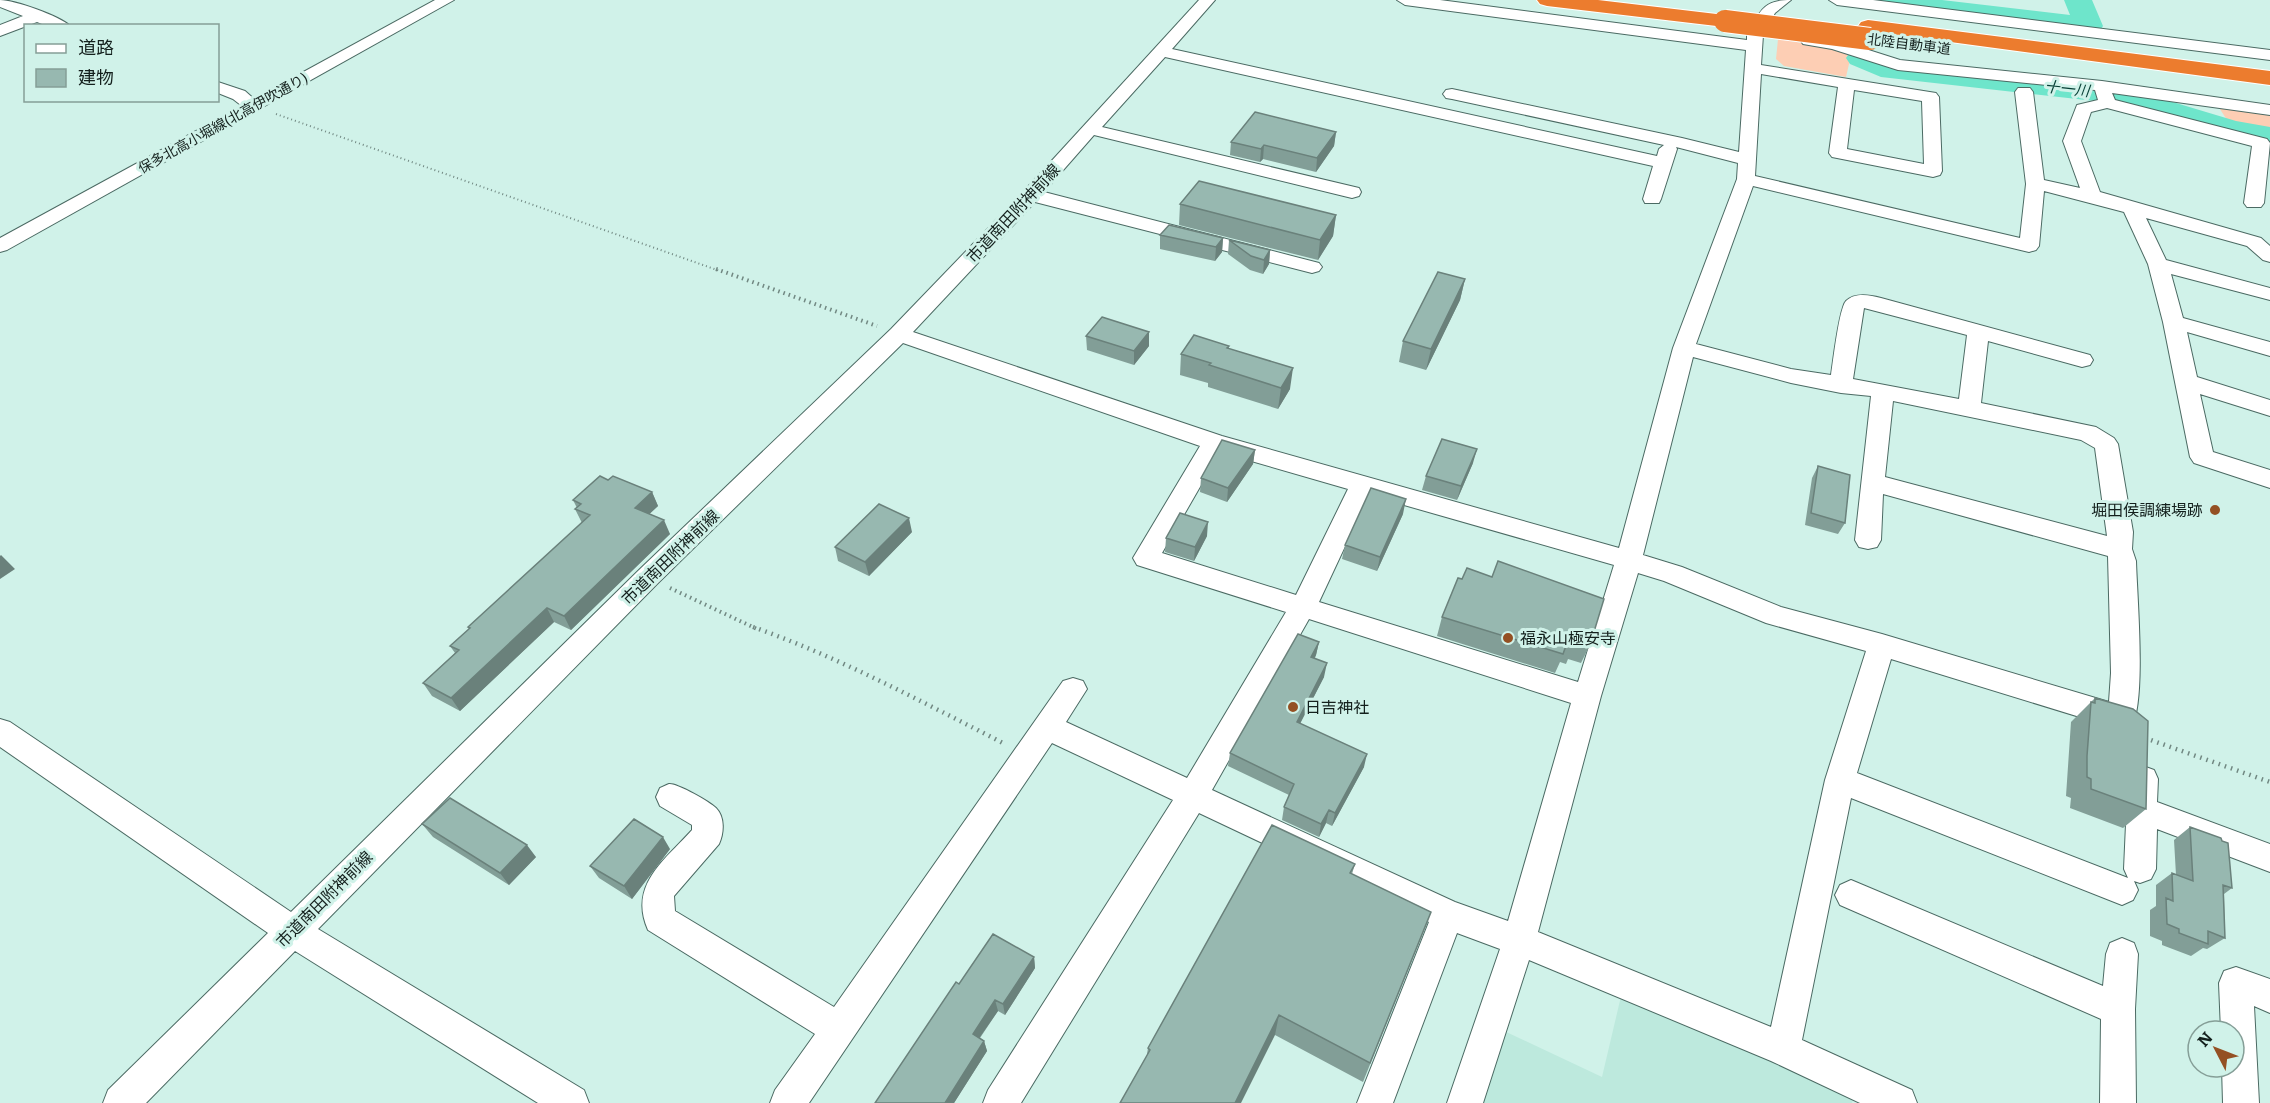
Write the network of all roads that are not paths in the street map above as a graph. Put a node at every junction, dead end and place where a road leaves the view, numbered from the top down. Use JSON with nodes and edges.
{"nodes":[{"id":1,"x":446,"y":0,"type":"edge"},
{"id":2,"x":1207,"y":0,"type":"edge"},
{"id":3,"x":1405,"y":0,"type":"edge"},
{"id":4,"x":1547,"y":0,"type":"edge"},
{"id":5,"x":1647,"y":0,"type":"edge"},
{"id":6,"x":1783,"y":0,"type":"edge"},
{"id":7,"x":1837,"y":0,"type":"edge"},
{"id":8,"x":0,"y":2,"type":"edge"},
{"id":9,"x":1725,"y":15,"type":"junction"},
{"id":10,"x":38,"y":16,"type":"junction"},
{"id":11,"x":57,"y":24,"type":"edge"},
{"id":12,"x":0,"y":31,"type":"edge"},
{"id":13,"x":1869,"y":33,"type":"junction"},
{"id":14,"x":1754,"y":49,"type":"junction"},
{"id":15,"x":1160,"y":51,"type":"junction"},
{"id":16,"x":2270,"y":55,"type":"edge"},
{"id":17,"x":2270,"y":78,"type":"edge"},
{"id":18,"x":1847,"y":82,"type":"junction"},
{"id":19,"x":219,"y":87,"type":"edge"},
{"id":20,"x":2270,"y":91,"type":"edge"},
{"id":21,"x":2024,"y":92,"type":"dead end"},
{"id":22,"x":1452,"y":94,"type":"dead end"},
{"id":23,"x":2104,"y":94,"type":"junction"},
{"id":24,"x":2213,"y":102,"type":"junction"},
{"id":25,"x":253,"y":106,"type":"junction"},
{"id":26,"x":2270,"y":110,"type":"edge"},
{"id":27,"x":2217,"y":124,"type":"junction"},
{"id":28,"x":1090,"y":129,"type":"junction"},
{"id":29,"x":1682,"y":143,"type":"junction"},
{"id":30,"x":1663,"y":163,"type":"junction"},
{"id":31,"x":1747,"y":170,"type":"junction"},
{"id":32,"x":2035,"y":184,"type":"junction"},
{"id":33,"x":1352,"y":192,"type":"dead end"},
{"id":34,"x":1031,"y":195,"type":"junction"},
{"id":35,"x":2092,"y":196,"type":"junction"},
{"id":36,"x":1652,"y":199,"type":"dead end"},
{"id":37,"x":2254,"y":203,"type":"dead end"},
{"id":38,"x":2132,"y":208,"type":"junction"},
{"id":39,"x":0,"y":246,"type":"edge"},
{"id":40,"x":2270,"y":256,"type":"edge"},
{"id":41,"x":2158,"y":264,"type":"junction"},
{"id":42,"x":1312,"y":267,"type":"dead end"},
{"id":43,"x":2270,"y":294,"type":"edge"},
{"id":44,"x":2174,"y":322,"type":"junction"},
{"id":45,"x":1978,"y":331,"type":"junction"},
{"id":46,"x":898,"y":334,"type":"junction"},
{"id":47,"x":1684,"y":348,"type":"junction"},
{"id":48,"x":2270,"y":349,"type":"edge"},
{"id":49,"x":2082,"y":360,"type":"dead end"},
{"id":50,"x":2187,"y":382,"type":"junction"},
{"id":51,"x":1842,"y":386,"type":"junction"},
{"id":52,"x":1882,"y":391,"type":"junction"},
{"id":53,"x":1969,"y":408,"type":"junction"},
{"id":54,"x":2270,"y":408,"type":"edge"},
{"id":55,"x":1214,"y":442,"type":"junction"},
{"id":56,"x":2270,"y":479,"type":"edge"},
{"id":57,"x":1872,"y":482,"type":"junction"},
{"id":58,"x":1362,"y":485,"type":"junction"},
{"id":59,"x":1868,"y":540,"type":"dead end"},
{"id":60,"x":2119,"y":549,"type":"junction"},
{"id":61,"x":1629,"y":560,"type":"junction"},
{"id":62,"x":1303,"y":607,"type":"junction"},
{"id":63,"x":1882,"y":645,"type":"junction"},
{"id":64,"x":1073,"y":689,"type":"dead end"},
{"id":65,"x":1587,"y":696,"type":"junction"},
{"id":66,"x":2122,"y":718,"type":"junction"},
{"id":67,"x":1047,"y":727,"type":"junction"},
{"id":68,"x":0,"y":731,"type":"edge"},
{"id":69,"x":1840,"y":780,"type":"junction"},
{"id":70,"x":671,"y":797,"type":"dead end"},
{"id":71,"x":1192,"y":797,"type":"junction"},
{"id":72,"x":2142,"y":810,"type":"junction"},
{"id":73,"x":2270,"y":858,"type":"edge"},
{"id":74,"x":1851,"y":896,"type":"dead end"},
{"id":75,"x":1448,"y":915,"type":"junction"},
{"id":76,"x":292,"y":931,"type":"junction"},
{"id":77,"x":1518,"y":940,"type":"junction"},
{"id":78,"x":2122,"y":954,"type":"dead end"},
{"id":79,"x":2270,"y":996,"type":"edge"},
{"id":80,"x":2118,"y":1009,"type":"junction"},
{"id":81,"x":839,"y":1029,"type":"junction"},
{"id":82,"x":1783,"y":1049,"type":"junction"},
{"id":83,"x":121,"y":1103,"type":"edge"},
{"id":84,"x":571,"y":1103,"type":"edge"},
{"id":85,"x":788,"y":1103,"type":"edge"},
{"id":86,"x":1001,"y":1103,"type":"edge"},
{"id":87,"x":1375,"y":1103,"type":"edge"},
{"id":88,"x":1465,"y":1103,"type":"edge"},
{"id":89,"x":1899,"y":1103,"type":"edge"},
{"id":90,"x":2118,"y":1103,"type":"edge"},
{"id":91,"x":2241,"y":1103,"type":"edge"}],
"edges":[{"from":1,"to":25,"type":"street","name":"保多北高小堀線(北高伊吹通り)"},
{"from":2,"to":15,"type":"street","name":"市道南田附神前線"},
{"from":3,"to":14,"type":"street"},
{"from":4,"to":9,"type":"highway","name":"北陸自動車道"},
{"from":5,"to":9,"type":"highway","name":"北陸自動車道"},
{"from":6,"to":14,"type":"street"},
{"from":7,"to":16,"type":"street"},
{"from":8,"to":10,"type":"street"},
{"from":9,"to":13,"type":"highway","name":"北陸自動車道","bridge":true},
{"from":10,"to":11,"type":"street"},
{"from":10,"to":12,"type":"street"},
{"from":13,"to":17,"type":"highway","name":"北陸自動車道"},
{"from":13,"to":20,"type":"highway","name":"北陸自動車道"},
{"from":14,"to":18,"type":"street"},
{"from":14,"to":23,"type":"street"},
{"from":14,"to":31,"type":"street"},
{"from":15,"to":28,"type":"street","name":"市道南田附神前線"},
{"from":15,"to":30,"type":"street"},
{"from":18,"to":18,"type":"street"},
{"from":19,"to":25,"type":"street"},
{"from":21,"to":32,"type":"street"},
{"from":22,"to":29,"type":"street"},
{"from":23,"to":24,"type":"street"},
{"from":23,"to":27,"type":"street"},
{"from":23,"to":35,"type":"street"},
{"from":24,"to":26,"type":"street"},
{"from":24,"to":27,"type":"street"},
{"from":25,"to":39,"type":"street","name":"保多北高小堀線(北高伊吹通り)"},
{"from":27,"to":37,"type":"street"},
{"from":28,"to":33,"type":"street"},
{"from":28,"to":34,"type":"street","name":"市道南田附神前線"},
{"from":29,"to":30,"type":"street"},
{"from":29,"to":31,"type":"street"},
{"from":30,"to":36,"type":"street"},
{"from":31,"to":32,"type":"street"},
{"from":31,"to":47,"type":"street"},
{"from":32,"to":35,"type":"street"},
{"from":34,"to":42,"type":"street"},
{"from":34,"to":46,"type":"street","name":"市道南田附神前線"},
{"from":35,"to":38,"type":"street"},
{"from":38,"to":40,"type":"street"},
{"from":38,"to":41,"type":"street"},
{"from":41,"to":43,"type":"street"},
{"from":41,"to":44,"type":"street"},
{"from":44,"to":48,"type":"street"},
{"from":44,"to":50,"type":"street"},
{"from":45,"to":49,"type":"street"},
{"from":45,"to":51,"type":"street"},
{"from":45,"to":53,"type":"street"},
{"from":46,"to":55,"type":"street"},
{"from":46,"to":76,"type":"street","name":"市道南田附神前線"},
{"from":47,"to":51,"type":"street"},
{"from":47,"to":61,"type":"street"},
{"from":50,"to":54,"type":"street"},
{"from":50,"to":56,"type":"street"},
{"from":51,"to":52,"type":"street"},
{"from":52,"to":53,"type":"street"},
{"from":52,"to":57,"type":"street"},
{"from":53,"to":60,"type":"street"},
{"from":55,"to":58,"type":"street"},
{"from":55,"to":62,"type":"street"},
{"from":57,"to":59,"type":"street"},
{"from":57,"to":60,"type":"street"},
{"from":58,"to":61,"type":"street"},
{"from":58,"to":62,"type":"street"},
{"from":60,"to":66,"type":"street"},
{"from":61,"to":63,"type":"street"},
{"from":61,"to":65,"type":"street"},
{"from":62,"to":65,"type":"street"},
{"from":62,"to":71,"type":"street"},
{"from":63,"to":66,"type":"street"},
{"from":63,"to":69,"type":"street"},
{"from":64,"to":67,"type":"street"},
{"from":65,"to":77,"type":"street"},
{"from":66,"to":72,"type":"street"},
{"from":67,"to":71,"type":"street"},
{"from":67,"to":81,"type":"street"},
{"from":68,"to":76,"type":"street"},
{"from":69,"to":72,"type":"street"},
{"from":69,"to":82,"type":"street"},
{"from":70,"to":81,"type":"street"},
{"from":71,"to":75,"type":"street"},
{"from":71,"to":86,"type":"street"},
{"from":72,"to":73,"type":"street"},
{"from":74,"to":80,"type":"street"},
{"from":75,"to":77,"type":"street"},
{"from":75,"to":87,"type":"street"},
{"from":76,"to":83,"type":"street","name":"市道南田附神前線"},
{"from":76,"to":84,"type":"street"},
{"from":77,"to":82,"type":"street"},
{"from":77,"to":88,"type":"street"},
{"from":78,"to":80,"type":"street"},
{"from":79,"to":91,"type":"street"},
{"from":80,"to":90,"type":"street"},
{"from":81,"to":85,"type":"street"},
{"from":82,"to":89,"type":"street"}]}
